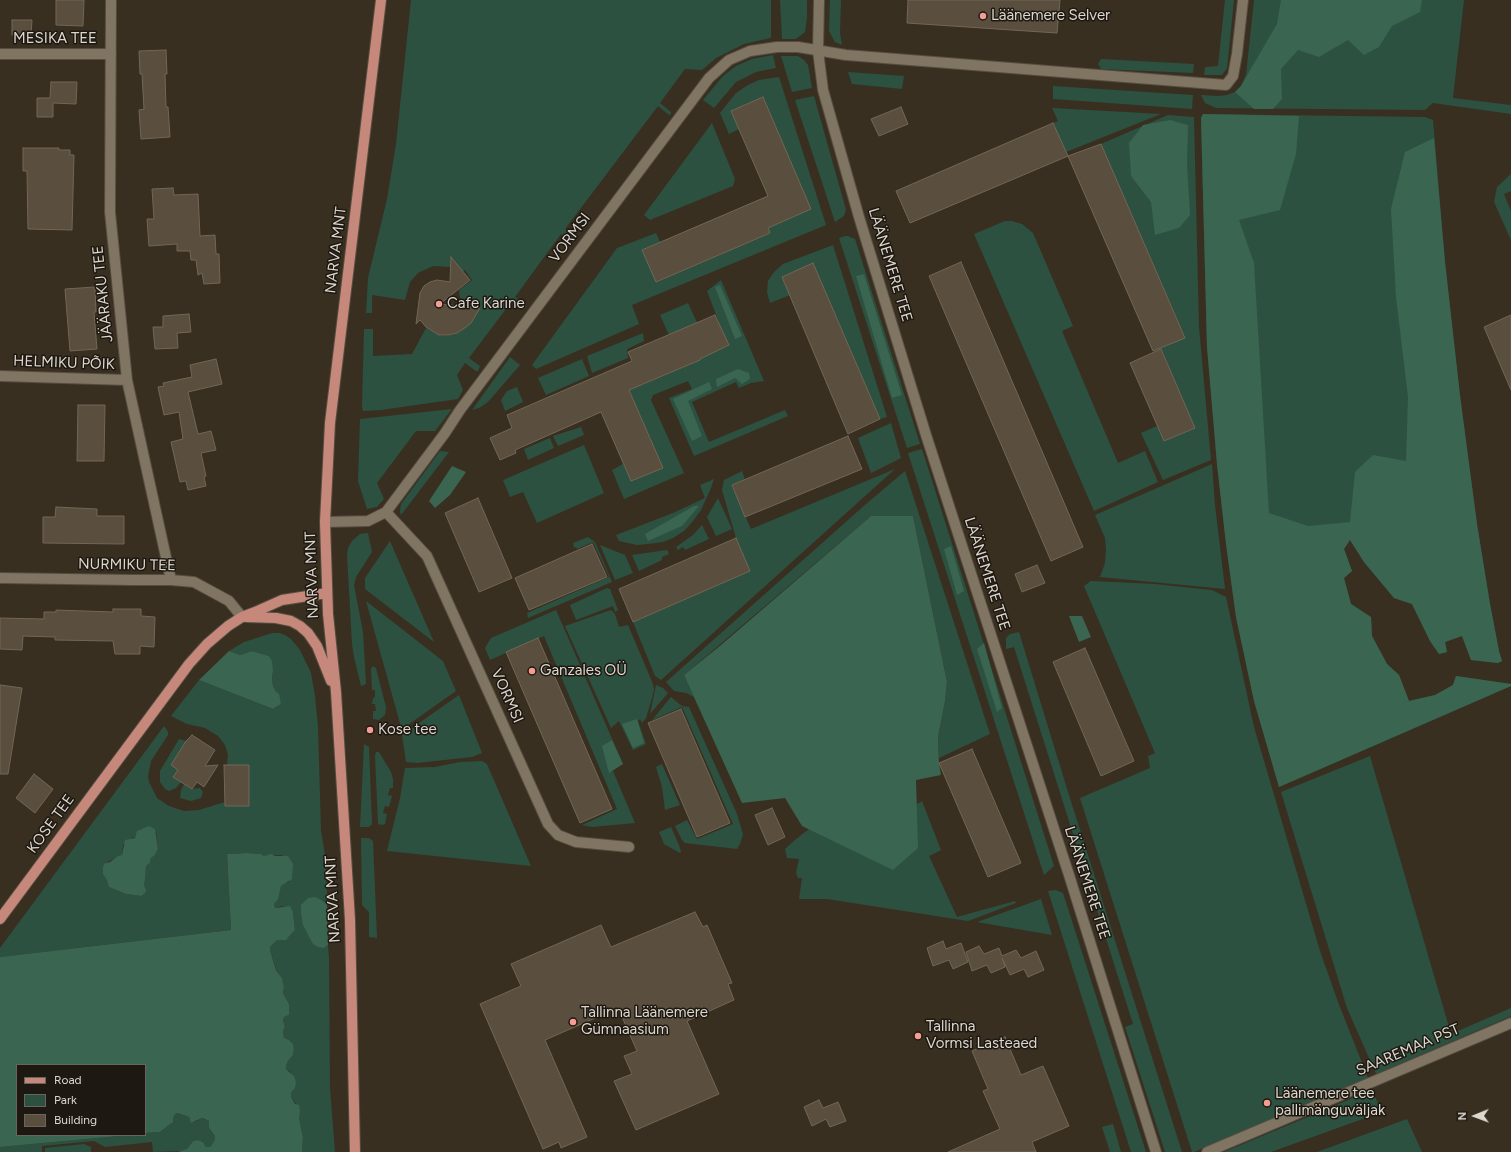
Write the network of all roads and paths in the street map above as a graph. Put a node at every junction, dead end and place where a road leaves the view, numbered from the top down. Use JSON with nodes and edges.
{"nodes":[{"id":1,"x":111,"y":0,"type":"edge"},
{"id":2,"x":380,"y":0,"type":"edge"},
{"id":3,"x":819,"y":0,"type":"edge"},
{"id":4,"x":1243,"y":0,"type":"edge"},
{"id":5,"x":818,"y":51,"type":"junction"},
{"id":6,"x":0,"y":54,"type":"edge"},
{"id":7,"x":111,"y":54,"type":"junction"},
{"id":8,"x":0,"y":376,"type":"edge"},
{"id":9,"x":127,"y":380,"type":"junction"},
{"id":10,"x":386,"y":512,"type":"junction"},
{"id":11,"x":325,"y":522,"type":"junction"},
{"id":12,"x":0,"y":578,"type":"edge"},
{"id":13,"x":172,"y":580,"type":"junction"},
{"id":14,"x":327,"y":593,"type":"junction"},
{"id":15,"x":242,"y":618,"type":"junction"},
{"id":16,"x":336,"y":692,"type":"junction"},
{"id":17,"x":629,"y":847,"type":"dead end"},
{"id":18,"x":0,"y":919,"type":"edge"},
{"id":19,"x":1511,"y":1023,"type":"edge"},
{"id":20,"x":355,"y":1152,"type":"edge"},
{"id":21,"x":1156,"y":1152,"type":"edge"},
{"id":22,"x":1207,"y":1152,"type":"edge"}],
"edges":[{"from":1,"to":7,"type":"street","name":"JÄÄRAKU TEE"},
{"from":2,"to":11,"type":"main road","name":"NARVA MNT"},
{"from":3,"to":5,"type":"street","name":"LÄÄNEMERE TEE"},
{"from":4,"to":5,"type":"street","name":"VORMSI"},
{"from":5,"to":10,"type":"street","name":"VORMSI"},
{"from":5,"to":21,"type":"street","name":"LÄÄNEMERE TEE"},
{"from":6,"to":7,"type":"street","name":"MESIKA TEE"},
{"from":7,"to":9,"type":"street","name":"JÄÄRAKU TEE"},
{"from":8,"to":9,"type":"street","name":"HELMIKU PÕIK"},
{"from":9,"to":13,"type":"street","name":"JÄÄRAKU TEE"},
{"from":10,"to":11,"type":"street","name":"VORMSI"},
{"from":10,"to":17,"type":"street","name":"VORMSI"},
{"from":11,"to":14,"type":"main road","name":"NARVA MNT"},
{"from":12,"to":13,"type":"street","name":"NURMIKU TEE"},
{"from":13,"to":15,"type":"street","name":"NURMIKU TEE"},
{"from":14,"to":15,"type":"main road","name":"KOSE TEE"},
{"from":14,"to":16,"type":"main road","name":"NARVA MNT"},
{"from":15,"to":16,"type":"main road"},
{"from":15,"to":18,"type":"main road","name":"KOSE TEE"},
{"from":16,"to":20,"type":"main road","name":"NARVA MNT"},
{"from":19,"to":22,"type":"street","name":"SAAREMAA PST"}]}
